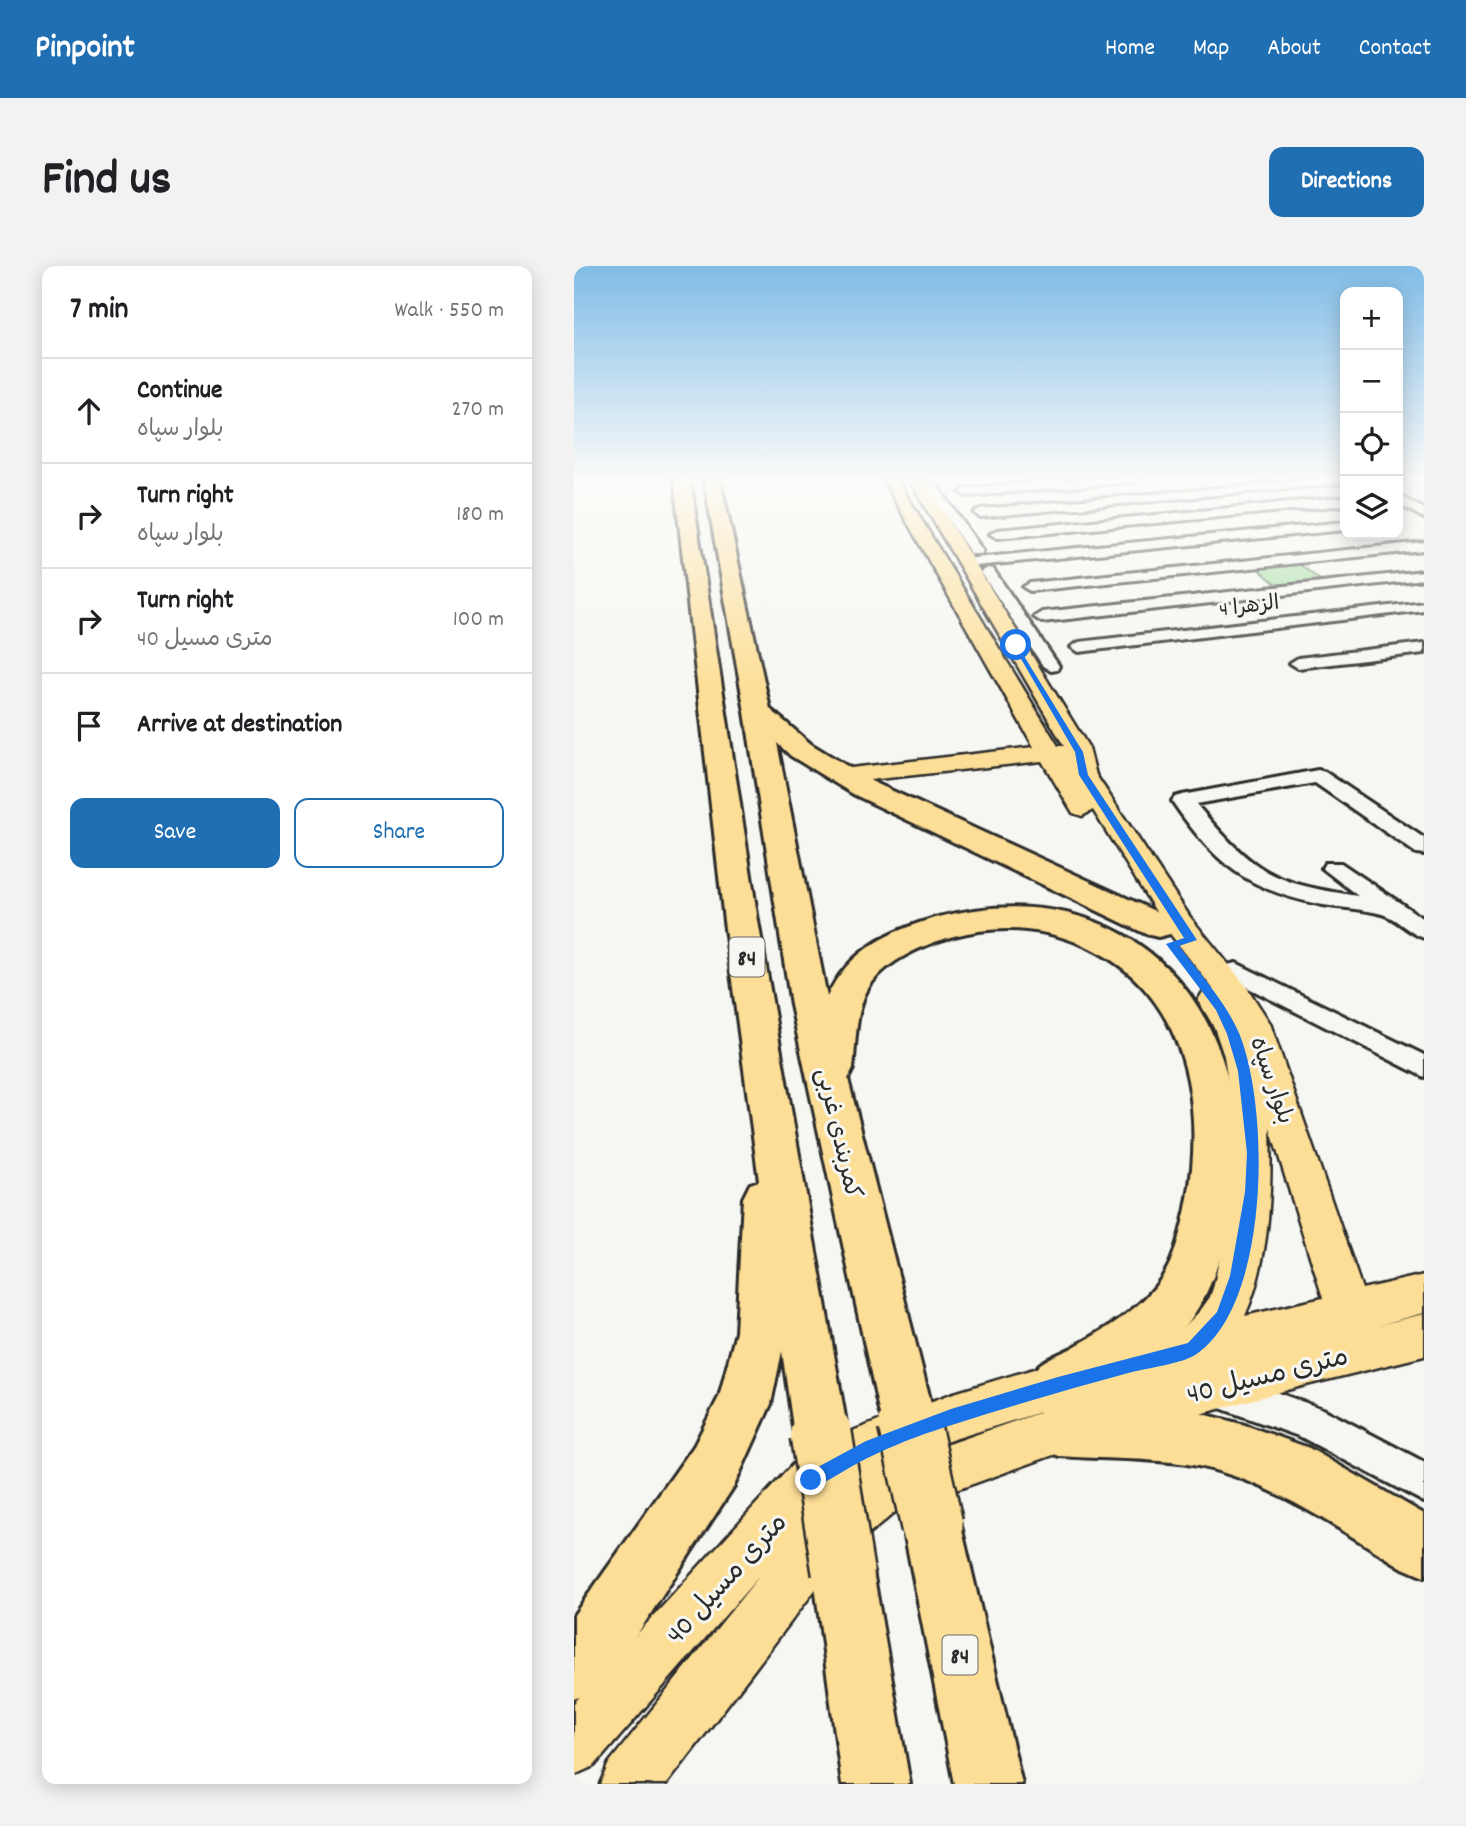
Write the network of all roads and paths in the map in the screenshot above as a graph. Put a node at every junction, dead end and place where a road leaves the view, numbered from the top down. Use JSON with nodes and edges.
{"nodes":[{"id":1,"x":692,"y":550,"type":"edge"},
{"id":2,"x":726,"y":550,"type":"edge"},
{"id":3,"x":946,"y":550,"type":"edge"},
{"id":4,"x":968,"y":550,"type":"edge"},
{"id":5,"x":1101,"y":550,"type":"edge"},
{"id":6,"x":1406,"y":550,"type":"edge"},
{"id":7,"x":1089,"y":551,"type":"junction"},
{"id":8,"x":976,"y":562,"type":"junction"},
{"id":9,"x":1424,"y":575,"type":"edge"},
{"id":10,"x":1030,"y":587,"type":"dead end"},
{"id":11,"x":1424,"y":606,"type":"edge"},
{"id":12,"x":1002,"y":607,"type":"junction"},
{"id":13,"x":1137,"y":607,"type":"junction"},
{"id":14,"x":1042,"y":617,"type":"dead end"},
{"id":15,"x":1079,"y":647,"type":"dead end"},
{"id":16,"x":1424,"y":648,"type":"edge"},
{"id":17,"x":1298,"y":663,"type":"dead end"},
{"id":18,"x":1051,"y":666,"type":"dead end"},
{"id":19,"x":758,"y":712,"type":"junction"},
{"id":20,"x":1079,"y":752,"type":"junction"},
{"id":21,"x":1050,"y":753,"type":"junction"},
{"id":22,"x":842,"y":776,"type":"junction"},
{"id":23,"x":1424,"y":848,"type":"edge"},
{"id":24,"x":1333,"y":868,"type":"dead end"},
{"id":25,"x":1392,"y":908,"type":"junction"},
{"id":26,"x":1424,"y":930,"type":"edge"},
{"id":27,"x":1174,"y":937,"type":"junction"},
{"id":28,"x":1236,"y":971,"type":"dead end"},
{"id":29,"x":1424,"y":1067,"type":"edge"},
{"id":30,"x":830,"y":1089,"type":"junction"},
{"id":31,"x":774,"y":1134,"type":"junction"},
{"id":32,"x":1424,"y":1294,"type":"edge"},
{"id":33,"x":1358,"y":1329,"type":"junction"},
{"id":34,"x":1424,"y":1335,"type":"edge"},
{"id":35,"x":1202,"y":1368,"type":"junction"},
{"id":36,"x":1058,"y":1406,"type":"junction"},
{"id":37,"x":1424,"y":1483,"type":"edge"},
{"id":38,"x":1424,"y":1548,"type":"edge"},
{"id":39,"x":574,"y":1667,"type":"edge"},
{"id":40,"x":574,"y":1746,"type":"edge"},
{"id":41,"x":630,"y":1784,"type":"edge"},
{"id":42,"x":876,"y":1784,"type":"edge"},
{"id":43,"x":988,"y":1784,"type":"edge"}],
"edges":[{"from":1,"to":31,"type":"highway","number":"84"},
{"from":2,"to":19,"type":"highway","name":"کمربندی غربی","number":"84"},
{"from":3,"to":21,"type":"main road","name":"بلوار سپاه"},
{"from":4,"to":8,"type":"main road","name":"بلوار سپاه"},
{"from":5,"to":7,"type":"street"},
{"from":6,"to":13,"type":"street"},
{"from":7,"to":8,"type":"street"},
{"from":7,"to":13,"type":"street"},
{"from":8,"to":12,"type":"main road","name":"بلوار سپاه"},
{"from":9,"to":13,"type":"street"},
{"from":10,"to":13,"type":"street"},
{"from":11,"to":13,"type":"street","name":"الزهرا 4"},
{"from":12,"to":18,"type":"street"},
{"from":12,"to":20,"type":"main road","name":"بلوار سپاه"},
{"from":13,"to":14,"type":"street"},
{"from":13,"to":15,"type":"street","name":"الزهرا 4"},
{"from":16,"to":17,"type":"street"},
{"from":19,"to":22,"type":"highway"},
{"from":19,"to":30,"type":"highway","name":"کمربندی غربی","number":"84"},
{"from":20,"to":21,"type":"main road"},
{"from":20,"to":27,"type":"main road","name":"بلوار سپاه"},
{"from":21,"to":22,"type":"main road"},
{"from":21,"to":27,"type":"main road","name":"بلوار سپاه"},
{"from":22,"to":27,"type":"highway"},
{"from":23,"to":25,"type":"street"},
{"from":24,"to":25,"type":"street"},
{"from":25,"to":26,"type":"street"},
{"from":27,"to":33,"type":"main road","name":"بلوار سپاه"},
{"from":27,"to":35,"type":"main road","name":"بلوار سپاه"},
{"from":28,"to":29,"type":"street"},
{"from":30,"to":36,"type":"highway"},
{"from":30,"to":43,"type":"highway","name":"کمربندی غربی","number":"84","bridge":true},
{"from":31,"to":39,"type":"highway"},
{"from":31,"to":42,"type":"highway","number":"84","bridge":true},
{"from":32,"to":33,"type":"main road","name":"40 متری مسیل"},
{"from":33,"to":34,"type":"main road","name":"40 متری مسیل"},
{"from":33,"to":35,"type":"main road","name":"40 متری مسیل"},
{"from":35,"to":36,"type":"main road","name":"40 متری مسیل"},
{"from":35,"to":37,"type":"street"},
{"from":36,"to":38,"type":"highway"},
{"from":36,"to":40,"type":"main road","name":"40 متری مسیل"},
{"from":36,"to":41,"type":"main road","name":"40 متری مسیل"}]}
